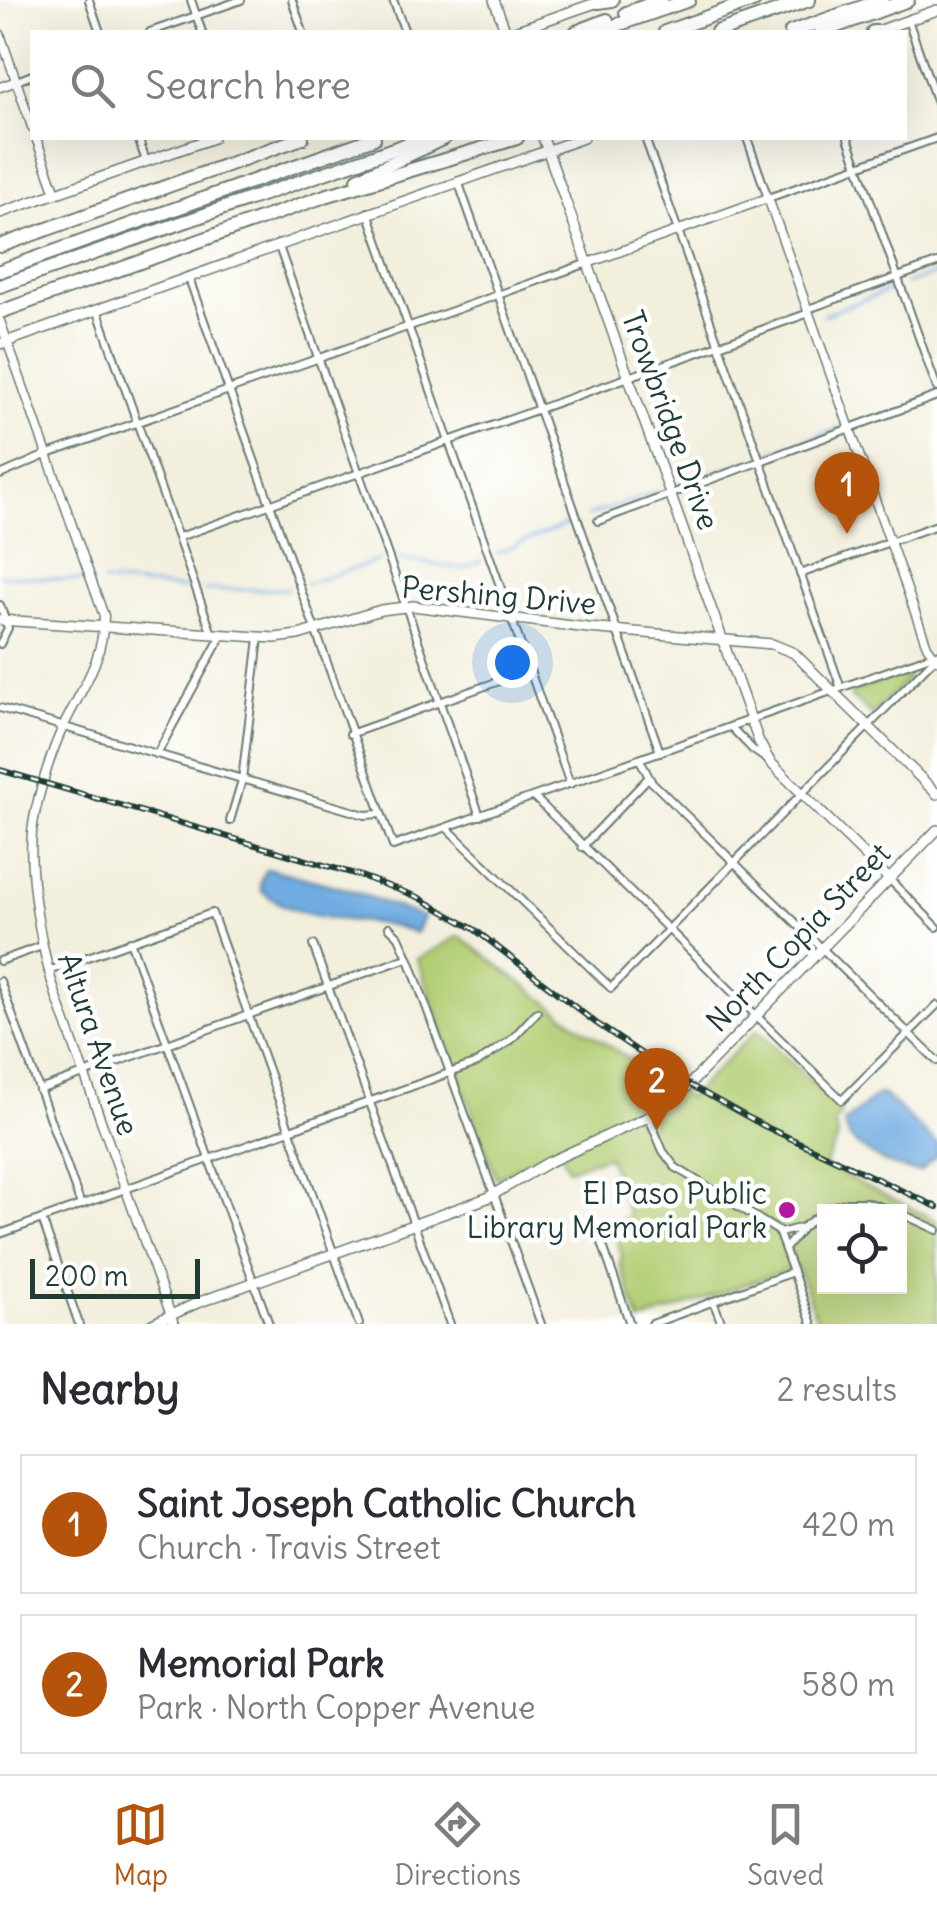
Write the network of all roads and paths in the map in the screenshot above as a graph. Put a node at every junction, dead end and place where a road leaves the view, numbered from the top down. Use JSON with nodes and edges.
{"nodes":[{"id":1,"x":89,"y":0,"type":"edge"},
{"id":2,"x":190,"y":0,"type":"edge"},
{"id":3,"x":241,"y":0,"type":"edge"},
{"id":4,"x":292,"y":0,"type":"edge"},
{"id":5,"x":393,"y":0,"type":"edge"},
{"id":6,"x":494,"y":0,"type":"edge"},
{"id":7,"x":661,"y":0,"type":"edge"},
{"id":8,"x":689,"y":0,"type":"edge"},
{"id":9,"x":755,"y":0,"type":"edge"},
{"id":10,"x":808,"y":0,"type":"edge"},
{"id":11,"x":882,"y":0,"type":"edge"},
{"id":12,"x":908,"y":0,"type":"edge"},
{"id":13,"x":603,"y":1,"type":"edge"},
{"id":14,"x":937,"y":10,"type":"edge"},
{"id":15,"x":196,"y":16,"type":"junction"},
{"id":16,"x":908,"y":20,"type":"junction"},
{"id":17,"x":99,"y":30,"type":"edge"},
{"id":18,"x":156,"y":30,"type":"edge"},
{"id":19,"x":201,"y":30,"type":"edge"},
{"id":20,"x":303,"y":30,"type":"edge"},
{"id":21,"x":404,"y":30,"type":"edge"},
{"id":22,"x":508,"y":30,"type":"edge"},
{"id":23,"x":515,"y":30,"type":"edge"},
{"id":24,"x":581,"y":30,"type":"edge"},
{"id":25,"x":604,"y":30,"type":"edge"},
{"id":26,"x":671,"y":30,"type":"edge"},
{"id":27,"x":722,"y":30,"type":"edge"},
{"id":28,"x":797,"y":30,"type":"edge"},
{"id":29,"x":826,"y":30,"type":"edge"},
{"id":30,"x":880,"y":30,"type":"edge"},
{"id":31,"x":0,"y":34,"type":"edge"},
{"id":32,"x":30,"y":76,"type":"edge"},
{"id":33,"x":16,"y":81,"type":"junction"},
{"id":34,"x":0,"y":86,"type":"edge"},
{"id":35,"x":937,"y":102,"type":"edge"},
{"id":36,"x":30,"y":120,"type":"edge"},
{"id":37,"x":937,"y":138,"type":"edge"},
{"id":38,"x":37,"y":140,"type":"edge"},
{"id":39,"x":139,"y":140,"type":"edge"},
{"id":40,"x":207,"y":140,"type":"edge"},
{"id":41,"x":295,"y":140,"type":"edge"},
{"id":42,"x":368,"y":140,"type":"edge"},
{"id":43,"x":419,"y":140,"type":"edge"},
{"id":44,"x":440,"y":140,"type":"edge"},
{"id":45,"x":487,"y":140,"type":"edge"},
{"id":46,"x":509,"y":140,"type":"edge"},
{"id":47,"x":646,"y":140,"type":"edge"},
{"id":48,"x":748,"y":140,"type":"edge"},
{"id":49,"x":849,"y":140,"type":"edge"},
{"id":50,"x":545,"y":143,"type":"edge"},
{"id":51,"x":146,"y":161,"type":"junction"},
{"id":52,"x":858,"y":166,"type":"junction"},
{"id":53,"x":391,"y":175,"type":"junction"},
{"id":54,"x":458,"y":181,"type":"junction"},
{"id":55,"x":56,"y":194,"type":"junction"},
{"id":56,"x":325,"y":196,"type":"junction"},
{"id":57,"x":768,"y":198,"type":"junction"},
{"id":58,"x":368,"y":212,"type":"junction"},
{"id":59,"x":0,"y":214,"type":"edge"},
{"id":60,"x":678,"y":230,"type":"junction"},
{"id":61,"x":278,"y":244,"type":"junction"},
{"id":62,"x":0,"y":246,"type":"edge"},
{"id":63,"x":588,"y":263,"type":"junction"},
{"id":64,"x":937,"y":263,"type":"edge"},
{"id":65,"x":0,"y":271,"type":"edge"},
{"id":66,"x":188,"y":276,"type":"junction"},
{"id":67,"x":898,"y":277,"type":"junction"},
{"id":68,"x":0,"y":286,"type":"edge"},
{"id":69,"x":498,"y":295,"type":"junction"},
{"id":70,"x":97,"y":309,"type":"junction"},
{"id":71,"x":808,"y":311,"type":"junction"},
{"id":72,"x":0,"y":312,"type":"edge"},
{"id":73,"x":0,"y":321,"type":"edge"},
{"id":74,"x":408,"y":326,"type":"junction"},
{"id":75,"x":4,"y":339,"type":"edge"},
{"id":76,"x":719,"y":345,"type":"junction"},
{"id":77,"x":318,"y":358,"type":"junction"},
{"id":78,"x":629,"y":377,"type":"junction"},
{"id":79,"x":937,"y":388,"type":"edge"},
{"id":80,"x":228,"y":390,"type":"junction"},
{"id":81,"x":937,"y":396,"type":"edge"},
{"id":82,"x":538,"y":409,"type":"junction"},
{"id":83,"x":138,"y":422,"type":"junction"},
{"id":84,"x":850,"y":430,"type":"junction"},
{"id":85,"x":448,"y":441,"type":"junction"},
{"id":86,"x":48,"y":454,"type":"junction"},
{"id":87,"x":760,"y":462,"type":"junction"},
{"id":88,"x":358,"y":473,"type":"junction"},
{"id":89,"x":0,"y":474,"type":"edge"},
{"id":90,"x":671,"y":494,"type":"junction"},
{"id":91,"x":269,"y":504,"type":"junction"},
{"id":92,"x":598,"y":521,"type":"dead end"},
{"id":93,"x":937,"y":525,"type":"edge"},
{"id":94,"x":179,"y":537,"type":"junction"},
{"id":95,"x":890,"y":542,"type":"junction"},
{"id":96,"x":800,"y":574,"type":"junction"},
{"id":97,"x":0,"y":605,"type":"edge"},
{"id":98,"x":406,"y":606,"type":"junction"},
{"id":99,"x":512,"y":619,"type":"junction"},
{"id":100,"x":3,"y":620,"type":"edge"},
{"id":101,"x":104,"y":628,"type":"junction"},
{"id":102,"x":314,"y":631,"type":"junction"},
{"id":103,"x":617,"y":631,"type":"junction"},
{"id":104,"x":218,"y":635,"type":"junction"},
{"id":105,"x":258,"y":638,"type":"junction"},
{"id":106,"x":722,"y":640,"type":"junction"},
{"id":107,"x":0,"y":644,"type":"edge"},
{"id":108,"x":936,"y":657,"type":"edge"},
{"id":109,"x":530,"y":670,"type":"junction"},
{"id":110,"x":837,"y":690,"type":"junction"},
{"id":111,"x":440,"y":702,"type":"junction"},
{"id":112,"x":0,"y":708,"type":"edge"},
{"id":113,"x":751,"y":720,"type":"junction"},
{"id":114,"x":868,"y":726,"type":"junction"},
{"id":115,"x":64,"y":727,"type":"junction"},
{"id":116,"x":731,"y":727,"type":"junction"},
{"id":117,"x":350,"y":734,"type":"junction"},
{"id":118,"x":660,"y":752,"type":"junction"},
{"id":119,"x":157,"y":754,"type":"junction"},
{"id":120,"x":640,"y":760,"type":"junction"},
{"id":121,"x":770,"y":762,"type":"junction"},
{"id":122,"x":648,"y":778,"type":"junction"},
{"id":123,"x":242,"y":780,"type":"junction"},
{"id":124,"x":570,"y":784,"type":"junction"},
{"id":125,"x":937,"y":794,"type":"edge"},
{"id":126,"x":802,"y":795,"type":"junction"},
{"id":127,"x":534,"y":798,"type":"junction"},
{"id":128,"x":379,"y":814,"type":"junction"},
{"id":129,"x":480,"y":816,"type":"junction"},
{"id":130,"x":230,"y":821,"type":"dead end"},
{"id":131,"x":447,"y":828,"type":"junction"},
{"id":132,"x":937,"y":830,"type":"edge"},
{"id":133,"x":582,"y":846,"type":"junction"},
{"id":134,"x":735,"y":863,"type":"junction"},
{"id":135,"x":889,"y":880,"type":"junction"},
{"id":136,"x":937,"y":926,"type":"edge"},
{"id":137,"x":389,"y":927,"type":"dead end"},
{"id":138,"x":668,"y":931,"type":"junction"},
{"id":139,"x":130,"y":941,"type":"junction"},
{"id":140,"x":313,"y":944,"type":"dead end"},
{"id":141,"x":42,"y":946,"type":"junction"},
{"id":142,"x":822,"y":948,"type":"junction"},
{"id":143,"x":408,"y":958,"type":"junction"},
{"id":144,"x":0,"y":961,"type":"edge"},
{"id":145,"x":48,"y":971,"type":"junction"},
{"id":146,"x":0,"y":981,"type":"edge"},
{"id":147,"x":328,"y":986,"type":"junction"},
{"id":148,"x":937,"y":1004,"type":"edge"},
{"id":149,"x":537,"y":1012,"type":"dead end"},
{"id":150,"x":248,"y":1015,"type":"junction"},
{"id":151,"x":754,"y":1017,"type":"junction"},
{"id":152,"x":909,"y":1034,"type":"junction"},
{"id":153,"x":168,"y":1043,"type":"junction"},
{"id":154,"x":937,"y":1061,"type":"edge"},
{"id":155,"x":450,"y":1072,"type":"junction"},
{"id":156,"x":84,"y":1073,"type":"junction"},
{"id":157,"x":39,"y":1090,"type":"junction"},
{"id":158,"x":369,"y":1101,"type":"junction"},
{"id":159,"x":649,"y":1118,"type":"junction"},
{"id":160,"x":289,"y":1130,"type":"junction"},
{"id":161,"x":208,"y":1158,"type":"junction"},
{"id":162,"x":125,"y":1189,"type":"junction"},
{"id":163,"x":494,"y":1194,"type":"junction"},
{"id":164,"x":842,"y":1204,"type":"edge"},
{"id":165,"x":872,"y":1204,"type":"edge"},
{"id":166,"x":81,"y":1205,"type":"junction"},
{"id":167,"x":907,"y":1216,"type":"edge"},
{"id":168,"x":817,"y":1218,"type":"edge"},
{"id":169,"x":42,"y":1219,"type":"junction"},
{"id":170,"x":414,"y":1224,"type":"junction"},
{"id":171,"x":803,"y":1228,"type":"junction"},
{"id":172,"x":937,"y":1230,"type":"edge"},
{"id":173,"x":780,"y":1233,"type":"junction"},
{"id":174,"x":0,"y":1234,"type":"edge"},
{"id":175,"x":602,"y":1240,"type":"dead end"},
{"id":176,"x":786,"y":1249,"type":"junction"},
{"id":177,"x":334,"y":1254,"type":"junction"},
{"id":178,"x":793,"y":1272,"type":"junction"},
{"id":179,"x":254,"y":1282,"type":"junction"},
{"id":180,"x":713,"y":1301,"type":"junction"},
{"id":181,"x":172,"y":1319,"type":"edge"},
{"id":182,"x":79,"y":1324,"type":"edge"},
{"id":183,"x":152,"y":1324,"type":"edge"},
{"id":184,"x":268,"y":1324,"type":"edge"},
{"id":185,"x":359,"y":1324,"type":"edge"},
{"id":186,"x":450,"y":1324,"type":"edge"},
{"id":187,"x":541,"y":1324,"type":"edge"},
{"id":188,"x":630,"y":1324,"type":"edge"},
{"id":189,"x":652,"y":1324,"type":"edge"},
{"id":190,"x":722,"y":1324,"type":"edge"},
{"id":191,"x":812,"y":1324,"type":"edge"}],
"edges":[{"from":1,"to":17,"type":"street"},
{"from":2,"to":15,"type":"street"},
{"from":3,"to":15,"type":"street"},
{"from":4,"to":20,"type":"street"},
{"from":5,"to":21,"type":"street"},
{"from":6,"to":22,"type":"main road"},
{"from":7,"to":24,"type":"highway"},
{"from":8,"to":25,"type":"highway"},
{"from":9,"to":26,"type":"highway"},
{"from":10,"to":27,"type":"highway"},
{"from":11,"to":28,"type":"highway"},
{"from":12,"to":29,"type":"highway"},
{"from":13,"to":23,"type":"main road"},
{"from":14,"to":16,"type":"main road"},
{"from":15,"to":18,"type":"street"},
{"from":15,"to":19,"type":"street"},
{"from":16,"to":30,"type":"main road"},
{"from":16,"to":35,"type":"street"},
{"from":31,"to":33,"type":"street"},
{"from":32,"to":33,"type":"street"},
{"from":33,"to":34,"type":"street"},
{"from":33,"to":36,"type":"street"},
{"from":37,"to":52,"type":"street"},
{"from":38,"to":55,"type":"street"},
{"from":39,"to":51,"type":"street"},
{"from":40,"to":51,"type":"main road"},
{"from":41,"to":62,"type":"highway"},
{"from":42,"to":65,"type":"highway"},
{"from":43,"to":68,"type":"highway"},
{"from":44,"to":56,"type":"highway"},
{"from":45,"to":53,"type":"highway"},
{"from":46,"to":53,"type":"highway"},
{"from":47,"to":60,"type":"street"},
{"from":48,"to":57,"type":"street"},
{"from":49,"to":52,"type":"street"},
{"from":50,"to":54,"type":"main road"},
{"from":50,"to":63,"type":"main road","name":"Trowbridge Drive"},
{"from":51,"to":55,"type":"main road"},
{"from":52,"to":57,"type":"street"},
{"from":52,"to":67,"type":"street"},
{"from":53,"to":56,"type":"highway"},
{"from":54,"to":58,"type":"main road"},
{"from":54,"to":69,"type":"street"},
{"from":55,"to":59,"type":"main road"},
{"from":56,"to":72,"type":"highway"},
{"from":57,"to":60,"type":"street"},
{"from":57,"to":71,"type":"street"},
{"from":58,"to":61,"type":"main road"},
{"from":58,"to":74,"type":"street"},
{"from":60,"to":63,"type":"street"},
{"from":60,"to":76,"type":"street"},
{"from":61,"to":66,"type":"main road"},
{"from":61,"to":77,"type":"street"},
{"from":63,"to":69,"type":"street"},
{"from":63,"to":78,"type":"main road","name":"Trowbridge Drive"},
{"from":64,"to":67,"type":"street"},
{"from":66,"to":70,"type":"main road"},
{"from":66,"to":80,"type":"street"},
{"from":67,"to":71,"type":"street"},
{"from":67,"to":79,"type":"street"},
{"from":69,"to":74,"type":"street"},
{"from":69,"to":82,"type":"street"},
{"from":70,"to":75,"type":"main road"},
{"from":70,"to":83,"type":"street"},
{"from":71,"to":76,"type":"street"},
{"from":71,"to":84,"type":"street"},
{"from":73,"to":75,"type":"street","name":"Altura Avenue"},
{"from":74,"to":77,"type":"street"},
{"from":74,"to":85,"type":"street"},
{"from":75,"to":86,"type":"street","name":"Altura Avenue"},
{"from":76,"to":78,"type":"street"},
{"from":76,"to":87,"type":"street"},
{"from":77,"to":80,"type":"street"},
{"from":77,"to":88,"type":"street"},
{"from":78,"to":82,"type":"street"},
{"from":78,"to":90,"type":"main road","name":"Trowbridge Drive"},
{"from":80,"to":83,"type":"street"},
{"from":80,"to":91,"type":"street"},
{"from":81,"to":84,"type":"street"},
{"from":82,"to":85,"type":"street"},
{"from":82,"to":103,"type":"street"},
{"from":83,"to":86,"type":"street"},
{"from":83,"to":94,"type":"street"},
{"from":84,"to":87,"type":"street"},
{"from":84,"to":95,"type":"street"},
{"from":85,"to":88,"type":"street"},
{"from":85,"to":99,"type":"street"},
{"from":86,"to":89,"type":"street"},
{"from":86,"to":101,"type":"street","name":"Altura Avenue"},
{"from":87,"to":90,"type":"street"},
{"from":87,"to":96,"type":"street"},
{"from":88,"to":91,"type":"street"},
{"from":88,"to":98,"type":"street"},
{"from":90,"to":92,"type":"street"},
{"from":90,"to":106,"type":"main road","name":"Trowbridge Drive"},
{"from":91,"to":94,"type":"street"},
{"from":91,"to":102,"type":"street"},
{"from":93,"to":95,"type":"street"},
{"from":94,"to":104,"type":"street"},
{"from":95,"to":96,"type":"street"},
{"from":95,"to":108,"type":"street"},
{"from":96,"to":110,"type":"street"},
{"from":97,"to":100,"type":"street"},
{"from":98,"to":99,"type":"main road","name":"Pershing Drive"},
{"from":98,"to":102,"type":"main road","name":"Pershing Drive"},
{"from":98,"to":111,"type":"street"},
{"from":99,"to":103,"type":"main road","name":"Pershing Drive"},
{"from":99,"to":109,"type":"street"},
{"from":100,"to":101,"type":"main road","name":"Pershing Drive"},
{"from":100,"to":107,"type":"street"},
{"from":101,"to":104,"type":"main road","name":"Pershing Drive"},
{"from":101,"to":115,"type":"street","name":"Altura Avenue"},
{"from":102,"to":105,"type":"main road","name":"Pershing Drive"},
{"from":102,"to":117,"type":"street"},
{"from":103,"to":106,"type":"main road","name":"Pershing Drive"},
{"from":103,"to":118,"type":"street"},
{"from":104,"to":105,"type":"main road","name":"Pershing Drive"},
{"from":104,"to":119,"type":"street"},
{"from":105,"to":123,"type":"street"},
{"from":106,"to":110,"type":"main road","name":"Pershing Drive"},
{"from":106,"to":113,"type":"main road","name":"Trowbridge Drive"},
{"from":108,"to":110,"type":"street"},
{"from":108,"to":114,"type":"street"},
{"from":109,"to":111,"type":"street"},
{"from":109,"to":124,"type":"street"},
{"from":110,"to":113,"type":"street"},
{"from":110,"to":114,"type":"main road","name":"Pershing Drive"},
{"from":111,"to":117,"type":"street"},
{"from":111,"to":129,"type":"street"},
{"from":112,"to":115,"type":"street"},
{"from":113,"to":116,"type":"street"},
{"from":113,"to":121,"type":"main road","name":"Trowbridge Drive"},
{"from":114,"to":125,"type":"main road","name":"Pershing Drive"},
{"from":114,"to":126,"type":"street"},
{"from":115,"to":119,"type":"street"},
{"from":115,"to":141,"type":"street","name":"Altura Avenue"},
{"from":116,"to":118,"type":"street"},
{"from":116,"to":121,"type":"street"},
{"from":117,"to":128,"type":"street"},
{"from":118,"to":120,"type":"street"},
{"from":119,"to":123,"type":"street"},
{"from":120,"to":122,"type":"street"},
{"from":120,"to":124,"type":"street"},
{"from":121,"to":126,"type":"main road","name":"Trowbridge Drive"},
{"from":122,"to":133,"type":"street"},
{"from":122,"to":134,"type":"street"},
{"from":123,"to":128,"type":"street"},
{"from":123,"to":130,"type":"street"},
{"from":124,"to":127,"type":"street"},
{"from":126,"to":134,"type":"street"},
{"from":126,"to":135,"type":"main road","name":"Trowbridge Drive"},
{"from":127,"to":129,"type":"street"},
{"from":127,"to":133,"type":"street"},
{"from":128,"to":131,"type":"street"},
{"from":129,"to":131,"type":"street"},
{"from":131,"to":138,"type":"street"},
{"from":132,"to":135,"type":"main road","name":"North Copia Street"},
{"from":133,"to":138,"type":"street"},
{"from":134,"to":138,"type":"street"},
{"from":134,"to":142,"type":"street"},
{"from":135,"to":136,"type":"street"},
{"from":135,"to":142,"type":"main road","name":"North Copia Street"},
{"from":137,"to":143,"type":"street"},
{"from":138,"to":151,"type":"street"},
{"from":139,"to":145,"type":"street"},
{"from":139,"to":150,"type":"street"},
{"from":139,"to":153,"type":"street"},
{"from":140,"to":147,"type":"street"},
{"from":141,"to":144,"type":"street"},
{"from":141,"to":145,"type":"street","name":"Altura Avenue"},
{"from":142,"to":151,"type":"main road","name":"North Copia Street"},
{"from":142,"to":152,"type":"street"},
{"from":143,"to":147,"type":"street"},
{"from":143,"to":155,"type":"street"},
{"from":145,"to":156,"type":"street","name":"Altura Avenue"},
{"from":146,"to":157,"type":"street"},
{"from":147,"to":150,"type":"street"},
{"from":147,"to":158,"type":"street"},
{"from":148,"to":152,"type":"street"},
{"from":149,"to":155,"type":"street"},
{"from":150,"to":153,"type":"street"},
{"from":150,"to":160,"type":"street"},
{"from":151,"to":152,"type":"street"},
{"from":151,"to":159,"type":"main road","name":"North Copia Street"},
{"from":152,"to":154,"type":"street"},
{"from":153,"to":156,"type":"street"},
{"from":153,"to":161,"type":"street"},
{"from":155,"to":158,"type":"street"},
{"from":155,"to":163,"type":"street"},
{"from":156,"to":157,"type":"street"},
{"from":156,"to":162,"type":"street","name":"Altura Avenue"},
{"from":157,"to":166,"type":"street"},
{"from":158,"to":160,"type":"street"},
{"from":158,"to":170,"type":"street"},
{"from":159,"to":163,"type":"main road","name":"North Copia Street"},
{"from":159,"to":173,"type":"street"},
{"from":160,"to":161,"type":"street"},
{"from":160,"to":177,"type":"street"},
{"from":161,"to":162,"type":"street"},
{"from":161,"to":179,"type":"street"},
{"from":162,"to":166,"type":"street"},
{"from":162,"to":181,"type":"street","name":"Altura Avenue"},
{"from":163,"to":170,"type":"main road","name":"North Copia Street"},
{"from":163,"to":187,"type":"street"},
{"from":164,"to":165,"type":"street"},
{"from":166,"to":169,"type":"street"},
{"from":167,"to":172,"type":"street"},
{"from":168,"to":171,"type":"street"},
{"from":169,"to":174,"type":"street"},
{"from":169,"to":182,"type":"street"},
{"from":170,"to":177,"type":"main road","name":"North Copia Street"},
{"from":170,"to":186,"type":"street"},
{"from":171,"to":173,"type":"street"},
{"from":171,"to":176,"type":"street"},
{"from":173,"to":176,"type":"street"},
{"from":175,"to":188,"type":"street"},
{"from":176,"to":178,"type":"street"},
{"from":177,"to":179,"type":"main road","name":"North Copia Street"},
{"from":177,"to":185,"type":"street"},
{"from":178,"to":180,"type":"street"},
{"from":178,"to":191,"type":"street"},
{"from":179,"to":181,"type":"main road","name":"North Copia Street"},
{"from":179,"to":184,"type":"street"},
{"from":180,"to":189,"type":"street"},
{"from":180,"to":190,"type":"street"},
{"from":181,"to":183,"type":"main road","name":"North Copia Street"}]}
